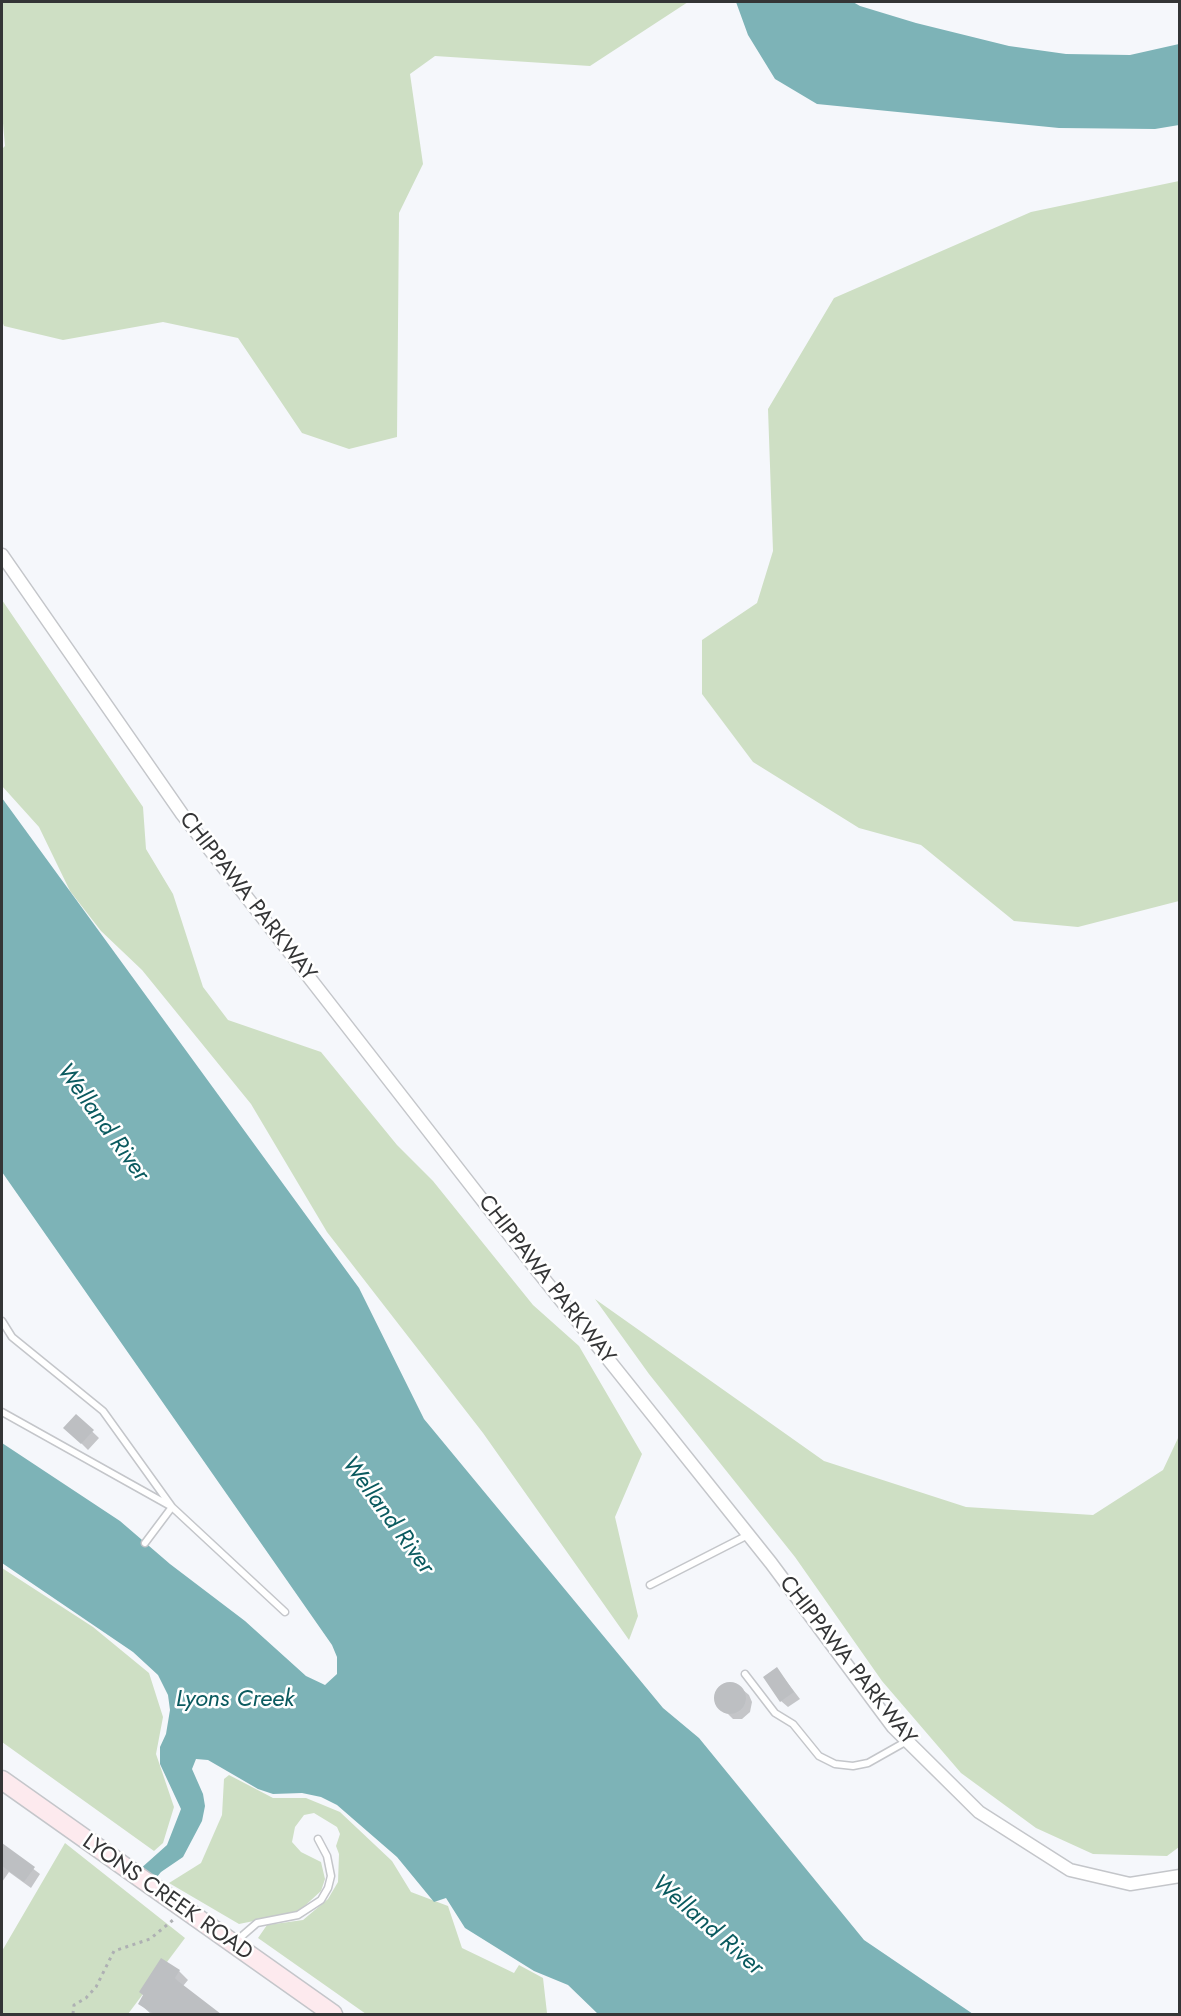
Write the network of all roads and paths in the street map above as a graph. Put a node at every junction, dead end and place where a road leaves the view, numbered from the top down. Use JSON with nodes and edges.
{"nodes":[{"id":1,"x":2,"y":555,"type":"edge"},
{"id":2,"x":2,"y":1321,"type":"edge"},
{"id":3,"x":2,"y":1412,"type":"edge"},
{"id":4,"x":172,"y":1508,"type":"junction"},
{"id":5,"x":749,"y":1535,"type":"junction"},
{"id":6,"x":145,"y":1543,"type":"dead end"},
{"id":7,"x":650,"y":1585,"type":"dead end"},
{"id":8,"x":285,"y":1612,"type":"dead end"},
{"id":9,"x":745,"y":1674,"type":"dead end"},
{"id":10,"x":907,"y":1741,"type":"junction"},
{"id":11,"x":2,"y":1780,"type":"edge"},
{"id":12,"x":318,"y":1839,"type":"dead end"},
{"id":13,"x":1179,"y":1876,"type":"edge"},
{"id":14,"x":182,"y":1909,"type":"junction"},
{"id":15,"x":233,"y":1944,"type":"junction"},
{"id":16,"x":73,"y":2014,"type":"edge"},
{"id":17,"x":333,"y":2014,"type":"edge"}],
"edges":[{"from":1,"to":5,"type":"street","name":"CHIPPAWA PARKWAY"},
{"from":2,"to":4,"type":"lane"},
{"from":3,"to":4,"type":"lane"},
{"from":4,"to":6,"type":"lane"},
{"from":4,"to":8,"type":"lane"},
{"from":5,"to":7,"type":"lane"},
{"from":5,"to":10,"type":"street","name":"CHIPPAWA PARKWAY"},
{"from":9,"to":10,"type":"lane"},
{"from":10,"to":13,"type":"street","name":"CHIPPAWA PARKWAY"},
{"from":11,"to":14,"type":"main road","name":"LYONS CREEK ROAD"},
{"from":12,"to":15,"type":"lane"},
{"from":14,"to":15,"type":"main road","name":"LYONS CREEK ROAD"},
{"from":14,"to":16,"type":"path"},
{"from":15,"to":17,"type":"main road","name":"LYONS CREEK ROAD"}]}
